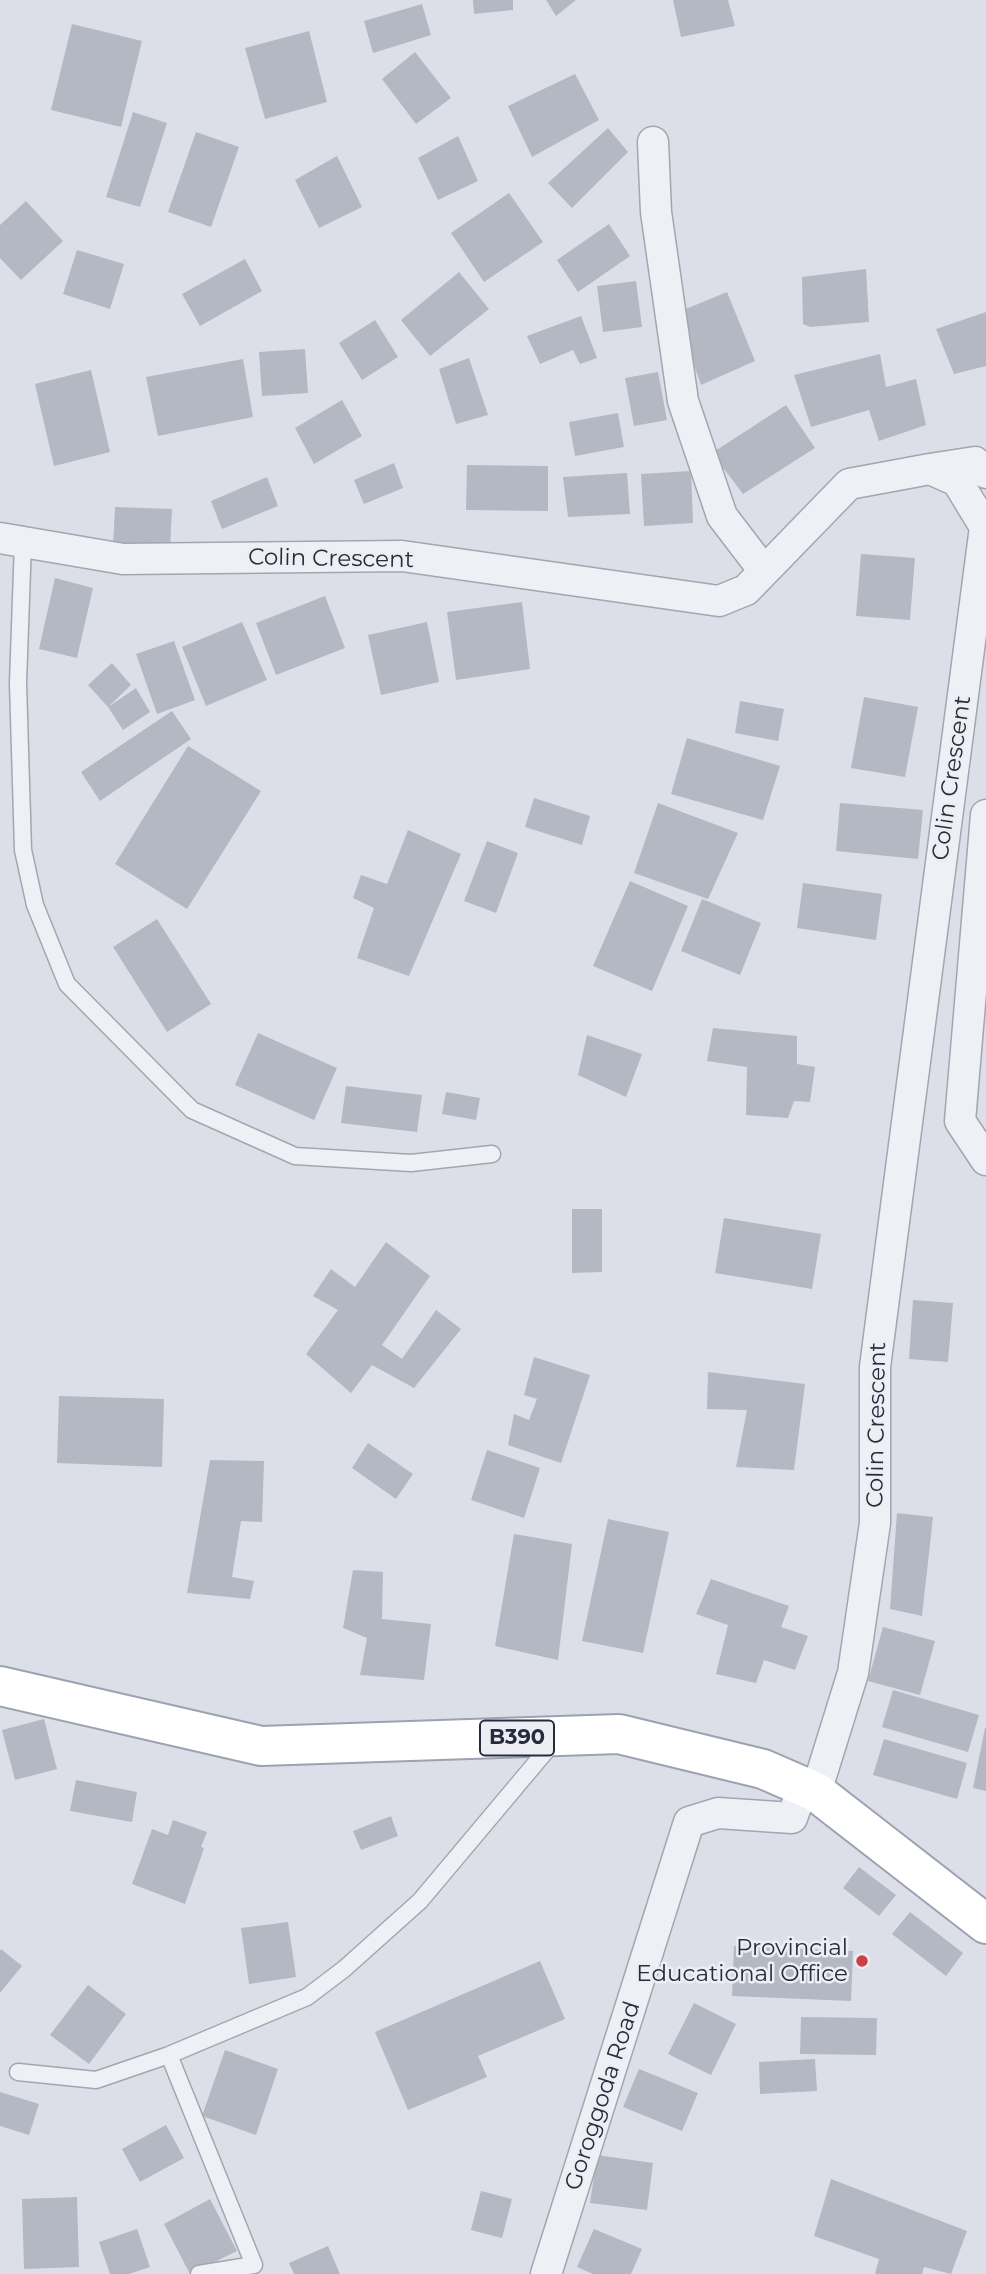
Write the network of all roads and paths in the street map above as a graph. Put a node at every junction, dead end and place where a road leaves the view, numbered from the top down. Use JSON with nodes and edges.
{"nodes":[{"id":1,"x":653,"y":142,"type":"dead end"},
{"id":2,"x":930,"y":469,"type":"junction"},
{"id":3,"x":986,"y":473,"type":"edge"},
{"id":4,"x":986,"y":528,"type":"edge"},
{"id":5,"x":12,"y":540,"type":"edge"},
{"id":6,"x":764,"y":571,"type":"junction"},
{"id":7,"x":986,"y":815,"type":"edge"},
{"id":8,"x":492,"y":1154,"type":"dead end"},
{"id":9,"x":986,"y":1160,"type":"edge"},
{"id":10,"x":0,"y":1686,"type":"edge"},
{"id":11,"x":559,"y":1736,"type":"junction"},
{"id":12,"x":810,"y":1790,"type":"junction"},
{"id":13,"x":684,"y":1839,"type":"joint"},
{"id":14,"x":986,"y":1924,"type":"edge"},
{"id":15,"x":169,"y":2055,"type":"junction"},
{"id":16,"x":18,"y":2072,"type":"dead end"},
{"id":17,"x":199,"y":2274,"type":"edge"},
{"id":18,"x":546,"y":2274,"type":"edge"}],
"edges":[{"from":1,"to":6,"type":"street"},
{"from":2,"to":3,"type":"street"},
{"from":2,"to":4,"type":"street","name":"Colin Crescent"},
{"from":2,"to":6,"type":"street","name":"Colin Crescent"},
{"from":4,"to":12,"type":"street","name":"Colin Crescent"},
{"from":5,"to":6,"type":"street","name":"Colin Crescent"},
{"from":5,"to":8,"type":"lane"},
{"from":7,"to":9,"type":"street"},
{"from":10,"to":11,"type":"main road","number":"B390"},
{"from":11,"to":12,"type":"main road","number":"B390"},
{"from":11,"to":15,"type":"lane"},
{"from":12,"to":13,"type":"street","name":"Colin Crescent"},
{"from":12,"to":14,"type":"main road","number":"B390"},
{"from":13,"to":18,"type":"street","name":"Goroggoda Road"},
{"from":15,"to":16,"type":"lane"},
{"from":15,"to":17,"type":"lane"}]}
